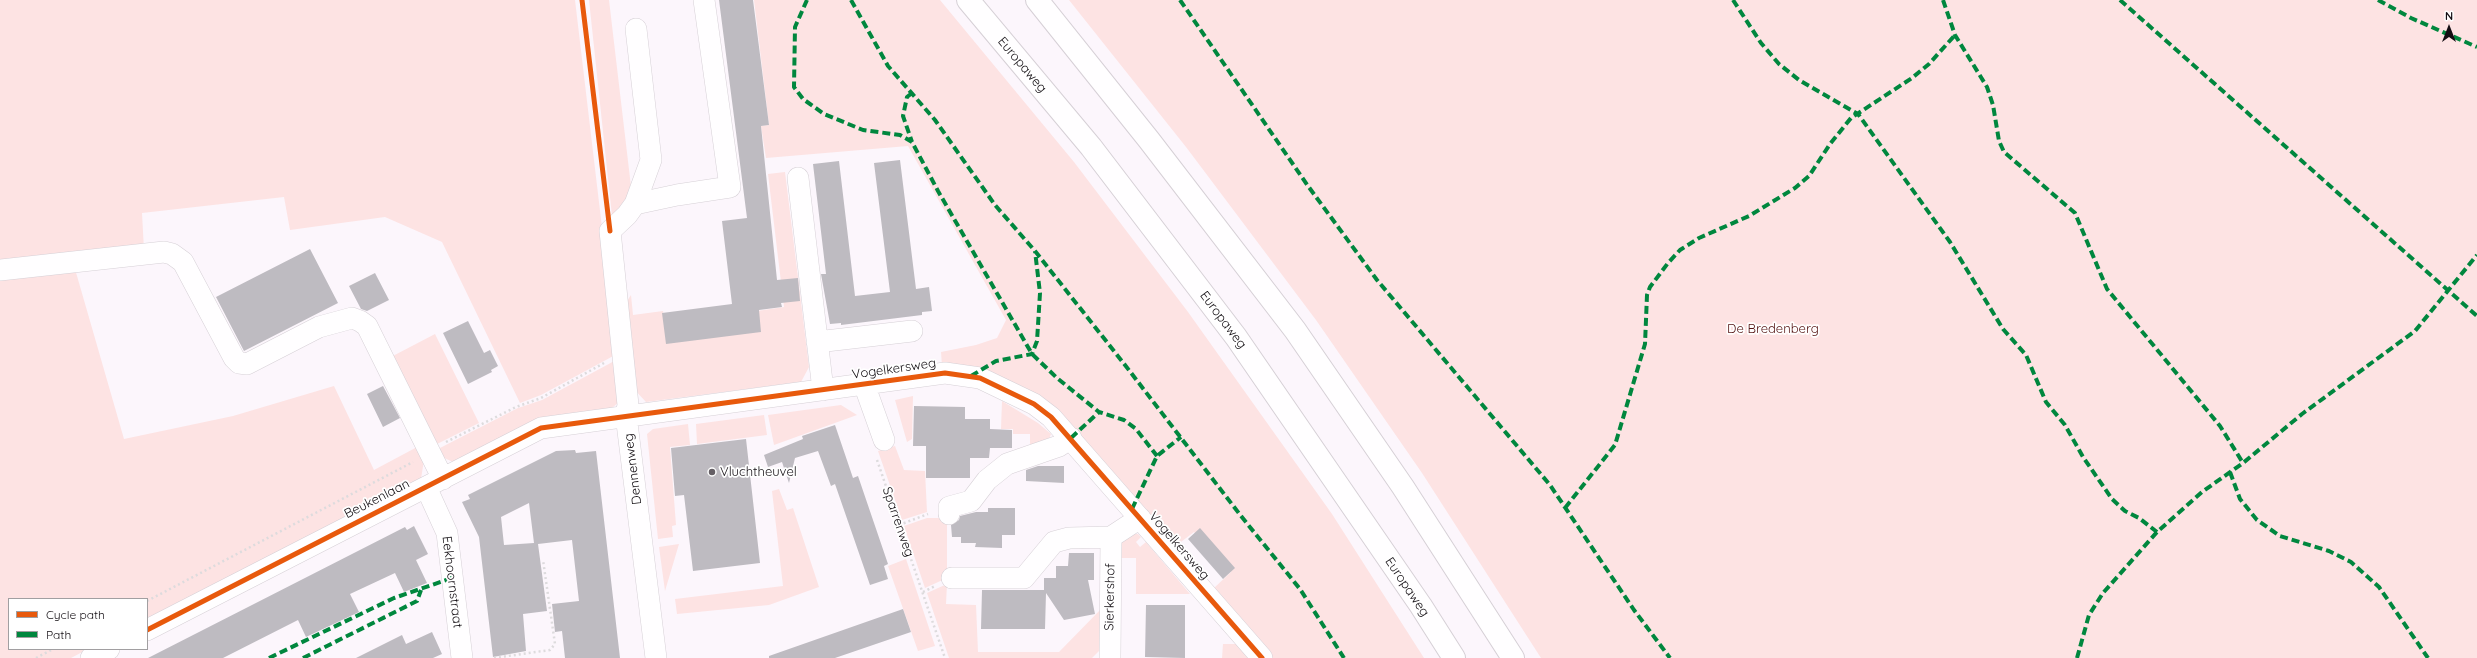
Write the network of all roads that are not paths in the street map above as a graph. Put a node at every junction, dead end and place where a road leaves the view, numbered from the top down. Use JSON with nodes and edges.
{"nodes":[{"id":1,"x":704,"y":0,"type":"edge"},
{"id":2,"x":968,"y":0,"type":"edge"},
{"id":3,"x":1037,"y":0,"type":"edge"},
{"id":4,"x":636,"y":29,"type":"dead end"},
{"id":5,"x":798,"y":178,"type":"dead end"},
{"id":6,"x":635,"y":204,"type":"junction"},
{"id":7,"x":0,"y":270,"type":"edge"},
{"id":8,"x":912,"y":332,"type":"dead end"},
{"id":9,"x":817,"y":342,"type":"junction"},
{"id":10,"x":864,"y":384,"type":"junction"},
{"id":11,"x":823,"y":390,"type":"junction"},
{"id":12,"x":626,"y":415,"type":"junction"},
{"id":13,"x":1071,"y":438,"type":"junction"},
{"id":14,"x":879,"y":446,"type":"road end"},
{"id":15,"x":435,"y":483,"type":"junction"},
{"id":16,"x":949,"y":514,"type":"road end"},
{"id":17,"x":1140,"y":518,"type":"junction"},
{"id":18,"x":1111,"y":537,"type":"junction"},
{"id":19,"x":952,"y":578,"type":"dead end"},
{"id":20,"x":148,"y":629,"type":"edge"},
{"id":21,"x":107,"y":650,"type":"edge"},
{"id":22,"x":91,"y":658,"type":"edge"},
{"id":23,"x":462,"y":658,"type":"edge"},
{"id":24,"x":656,"y":658,"type":"edge"},
{"id":25,"x":1110,"y":658,"type":"edge"},
{"id":26,"x":1262,"y":658,"type":"edge"},
{"id":27,"x":1454,"y":658,"type":"edge"},
{"id":28,"x":1513,"y":658,"type":"edge"}],
"edges":[{"from":1,"to":6,"type":"street"},
{"from":2,"to":27,"type":"highway","name":"Europaweg"},
{"from":3,"to":28,"type":"highway"},
{"from":4,"to":6,"type":"street"},
{"from":5,"to":9,"type":"street"},
{"from":6,"to":12,"type":"street","name":"Dennenweg"},
{"from":7,"to":15,"type":"street","name":"Eekhoornstraat"},
{"from":8,"to":9,"type":"street"},
{"from":9,"to":11,"type":"street"},
{"from":10,"to":11,"type":"street","name":"Vogelkersweg"},
{"from":10,"to":13,"type":"street","name":"Vogelkersweg"},
{"from":10,"to":14,"type":"street"},
{"from":11,"to":12,"type":"street","name":"Vogelkersweg"},
{"from":12,"to":15,"type":"street","name":"Beukenlaan"},
{"from":12,"to":24,"type":"street","name":"Dennenweg"},
{"from":13,"to":16,"type":"street"},
{"from":13,"to":17,"type":"street","name":"Vogelkersweg"},
{"from":15,"to":20,"type":"street","name":"Beukenlaan"},
{"from":15,"to":23,"type":"street","name":"Eekhoornstraat"},
{"from":17,"to":18,"type":"street"},
{"from":17,"to":26,"type":"street","name":"Vogelkersweg"},
{"from":18,"to":19,"type":"street"},
{"from":18,"to":25,"type":"street","name":"Sierkershof"},
{"from":21,"to":22,"type":"street"}]}
